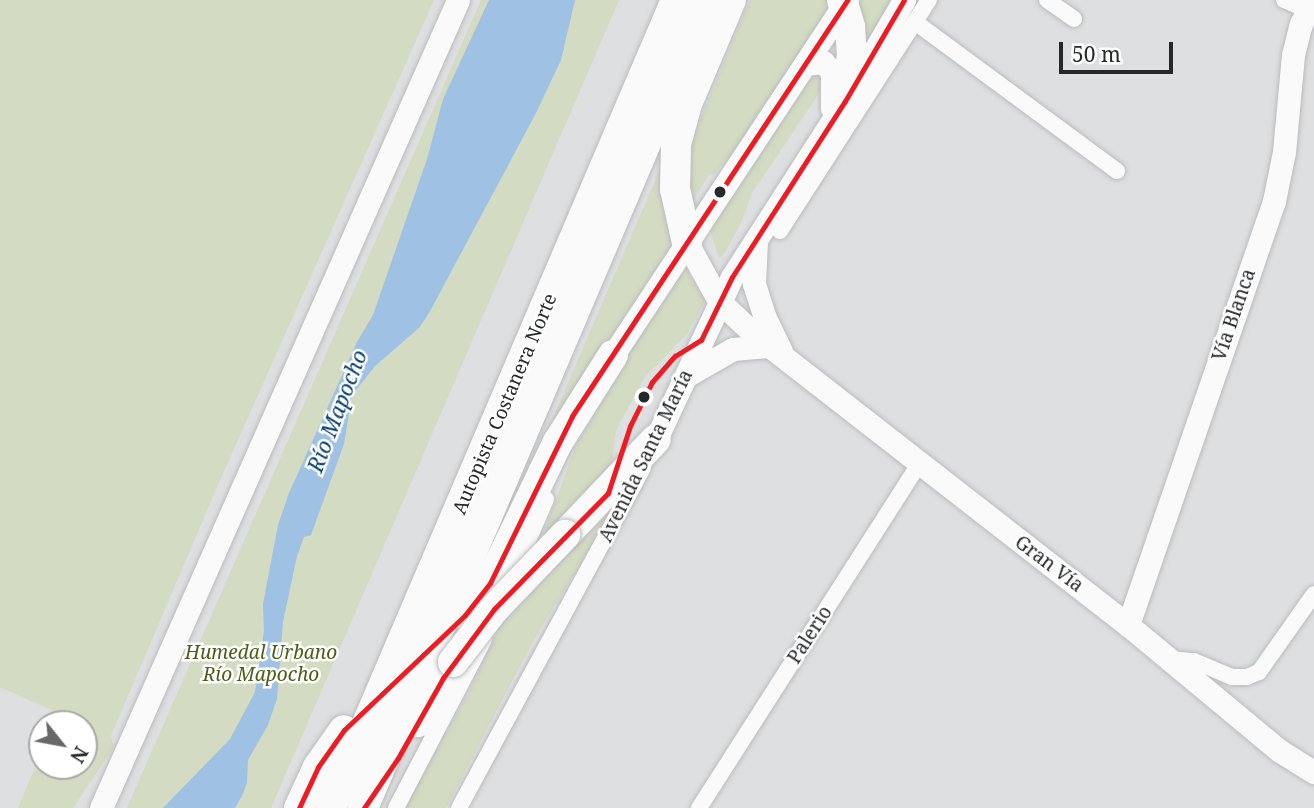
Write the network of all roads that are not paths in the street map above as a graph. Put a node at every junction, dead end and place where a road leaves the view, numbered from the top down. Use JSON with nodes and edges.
{"nodes":[{"id":1,"x":458,"y":0,"type":"edge"},
{"id":2,"x":676,"y":0,"type":"edge"},
{"id":3,"x":707,"y":0,"type":"edge"},
{"id":4,"x":731,"y":0,"type":"edge"},
{"id":5,"x":904,"y":0,"type":"edge"},
{"id":6,"x":929,"y":0,"type":"edge"},
{"id":7,"x":1047,"y":0,"type":"edge"},
{"id":8,"x":1283,"y":0,"type":"edge"},
{"id":9,"x":844,"y":2,"type":"edge"},
{"id":10,"x":1310,"y":5,"type":"edge"},
{"id":11,"x":1074,"y":19,"type":"dead end"},
{"id":12,"x":915,"y":22,"type":"junction"},
{"id":13,"x":805,"y":64,"type":"junction"},
{"id":14,"x":837,"y":113,"type":"junction"},
{"id":15,"x":1117,"y":171,"type":"dead end"},
{"id":16,"x":780,"y":232,"type":"dead end"},
{"id":17,"x":757,"y":236,"type":"junction"},
{"id":18,"x":687,"y":243,"type":"junction"},
{"id":19,"x":719,"y":301,"type":"junction"},
{"id":20,"x":777,"y":352,"type":"junction"},
{"id":21,"x":613,"y":355,"type":"junction"},
{"id":22,"x":686,"y":376,"type":"junction"},
{"id":23,"x":656,"y":439,"type":"junction"},
{"id":24,"x":920,"y":462,"type":"junction"},
{"id":25,"x":1314,"y":594,"type":"edge"},
{"id":26,"x":465,"y":615,"type":"dead end"},
{"id":27,"x":1128,"y":625,"type":"junction"},
{"id":28,"x":1167,"y":659,"type":"junction"},
{"id":29,"x":344,"y":730,"type":"dead end"},
{"id":30,"x":125,"y":750,"type":"junction"},
{"id":31,"x":1314,"y":772,"type":"edge"},
{"id":32,"x":86,"y":808,"type":"edge"},
{"id":33,"x":101,"y":808,"type":"edge"},
{"id":34,"x":299,"y":808,"type":"edge"},
{"id":35,"x":331,"y":808,"type":"edge"},
{"id":36,"x":363,"y":808,"type":"edge"},
{"id":37,"x":396,"y":808,"type":"edge"},
{"id":38,"x":459,"y":808,"type":"edge"},
{"id":39,"x":699,"y":808,"type":"edge"}],
"edges":[{"from":1,"to":30,"type":"main road"},
{"from":2,"to":35,"type":"highway","name":"Autopista Costanera Norte"},
{"from":3,"to":36,"type":"highway","name":"Autopista Costanera Norte"},
{"from":4,"to":18,"type":"highway"},
{"from":5,"to":14,"type":"main road","name":"Avenida Santa María"},
{"from":6,"to":12,"type":"street"},
{"from":7,"to":11,"type":"street"},
{"from":8,"to":10,"type":"street"},
{"from":9,"to":13,"type":"main road"},
{"from":9,"to":14,"type":"highway"},
{"from":10,"to":27,"type":"main road","name":"Vía Blanca"},
{"from":12,"to":15,"type":"street"},
{"from":12,"to":16,"type":"street"},
{"from":13,"to":14,"type":"main road"},
{"from":13,"to":18,"type":"main road"},
{"from":14,"to":17,"type":"main road","name":"Avenida Santa María"},
{"from":17,"to":19,"type":"main road","name":"Avenida Santa María"},
{"from":17,"to":20,"type":"main road","name":"Gran Vía"},
{"from":18,"to":19,"type":"main road","name":"Gran Vía"},
{"from":18,"to":21,"type":"main road"},
{"from":19,"to":20,"type":"main road","name":"Gran Vía"},
{"from":19,"to":22,"type":"main road","name":"Avenida Santa María"},
{"from":20,"to":22,"type":"main road"},
{"from":20,"to":24,"type":"main road","name":"Gran Vía"},
{"from":21,"to":26,"type":"highway"},
{"from":21,"to":37,"type":"street"},
{"from":22,"to":23,"type":"main road","name":"Avenida Santa María"},
{"from":23,"to":36,"type":"highway","bridge":true},
{"from":23,"to":38,"type":"street","name":"Avenida Santa María"},
{"from":24,"to":27,"type":"main road","name":"Gran Vía"},
{"from":24,"to":39,"type":"street","name":"Palerio"},
{"from":25,"to":28,"type":"street"},
{"from":27,"to":28,"type":"main road","name":"Gran Vía"},
{"from":28,"to":31,"type":"main road","name":"Gran Vía"},
{"from":29,"to":34,"type":"highway"},
{"from":30,"to":32,"type":"main road"},
{"from":30,"to":33,"type":"main road"}]}
